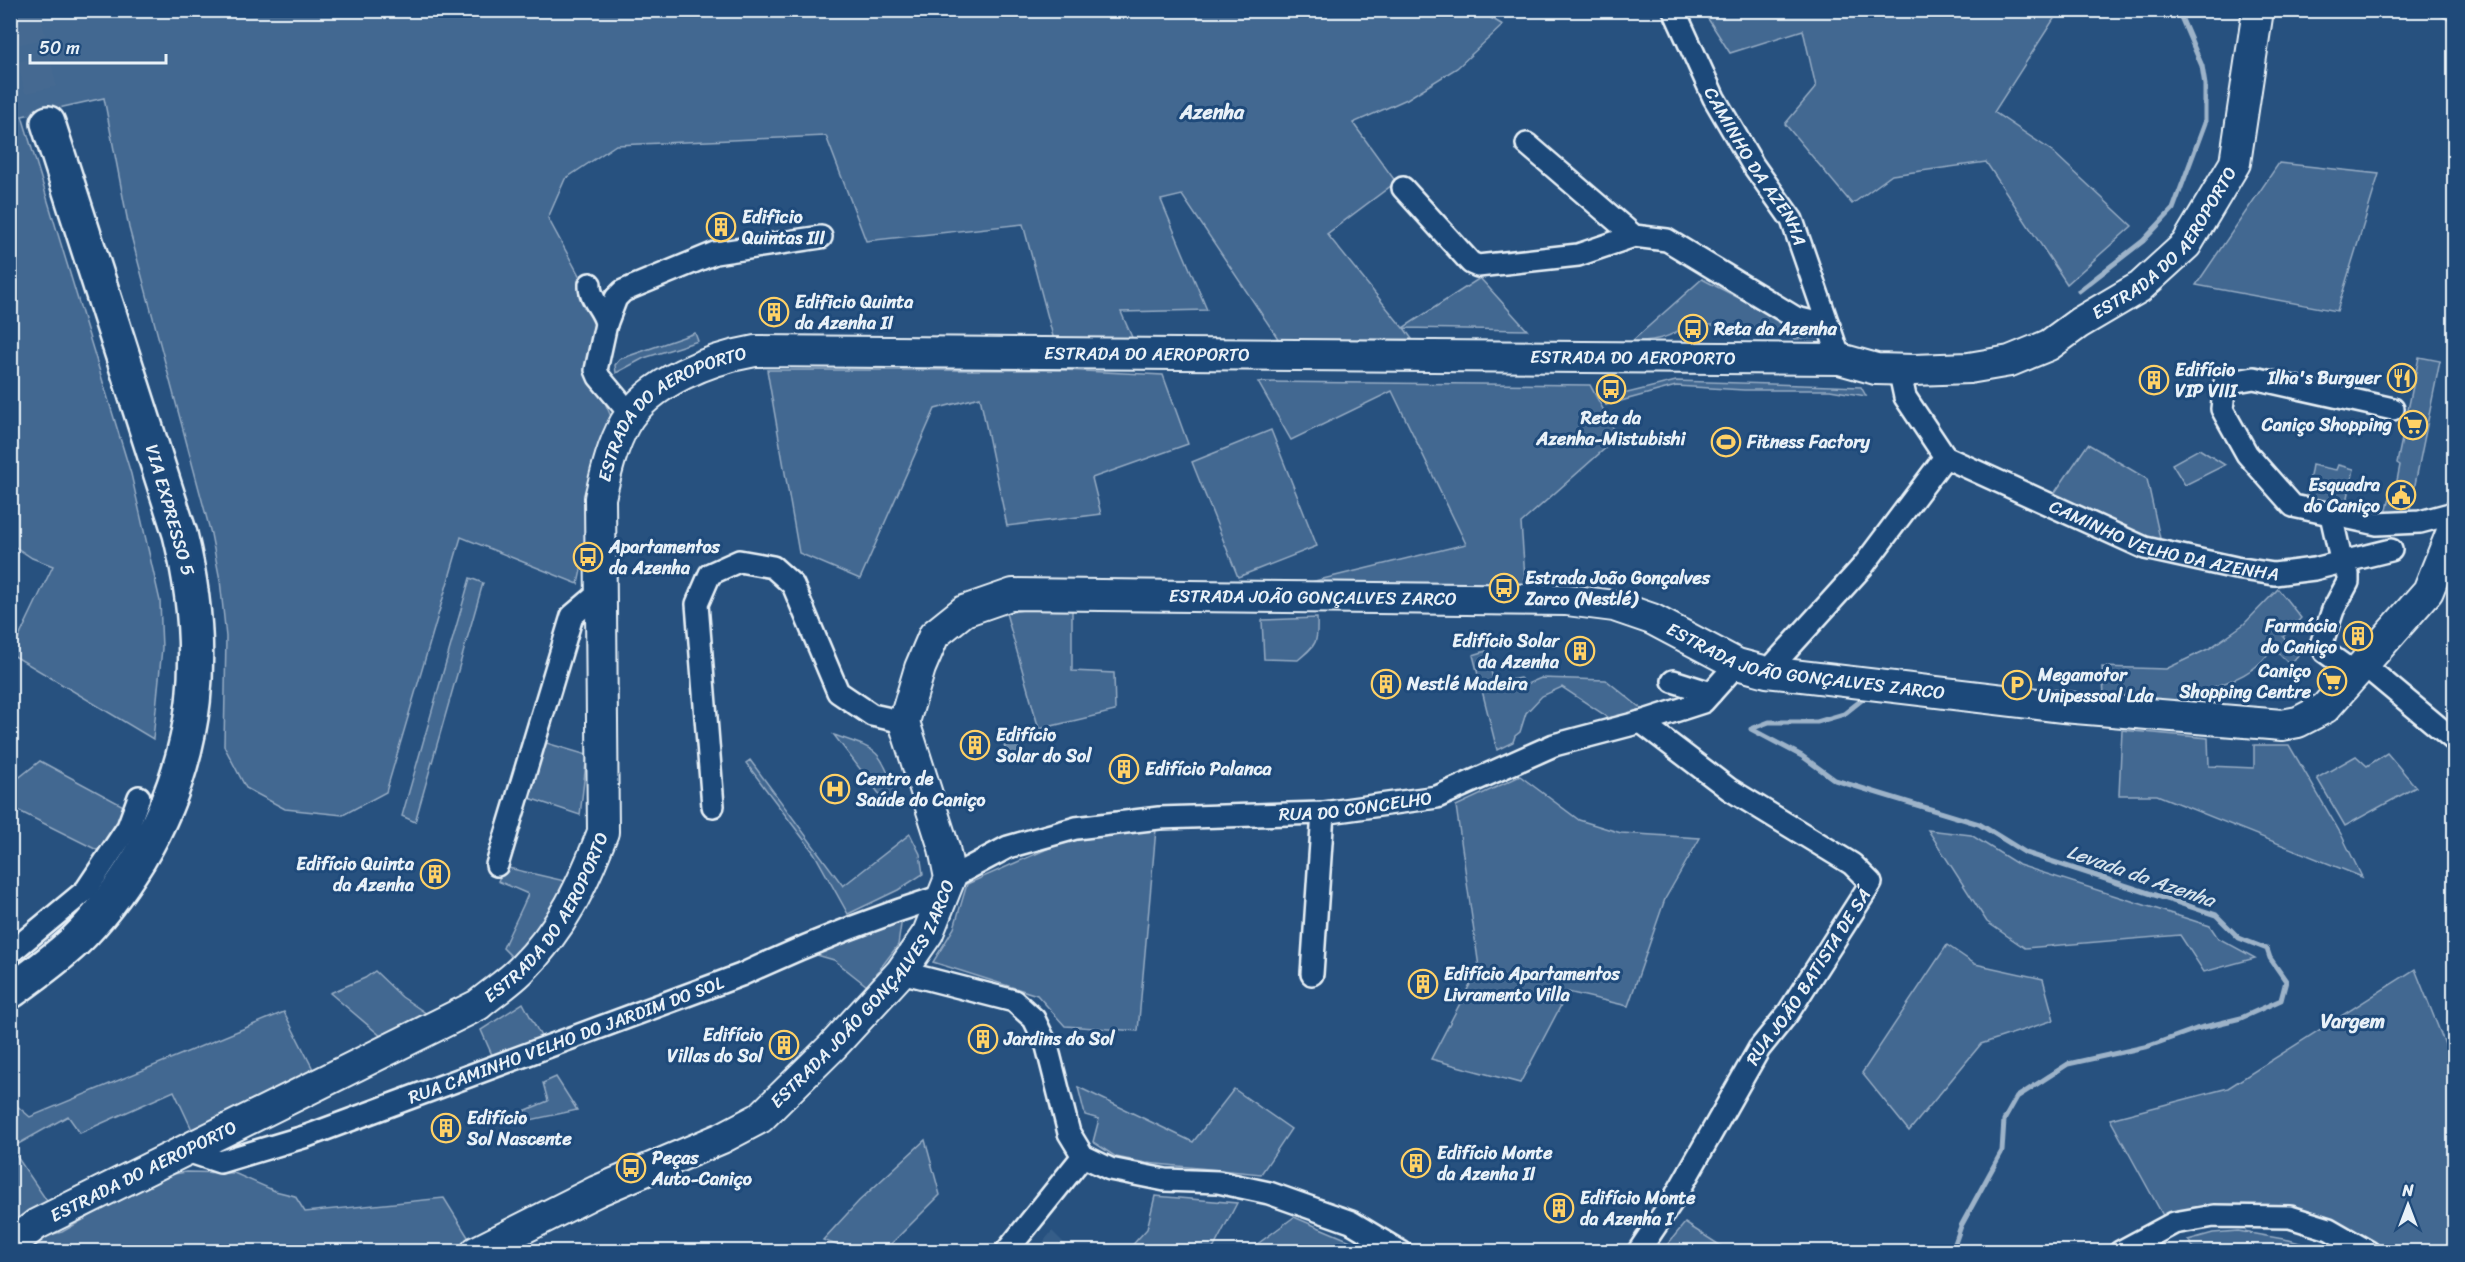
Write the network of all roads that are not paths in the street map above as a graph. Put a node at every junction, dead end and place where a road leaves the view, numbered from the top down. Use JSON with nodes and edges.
{"nodes":[{"id":1,"x":1674,"y":10,"type":"edge"},
{"id":2,"x":2258,"y":10,"type":"edge"},
{"id":3,"x":48,"y":123,"type":"tunnel mouth"},
{"id":4,"x":1527,"y":144,"type":"dead end"},
{"id":5,"x":1403,"y":188,"type":"dead end"},
{"id":6,"x":1634,"y":236,"type":"junction"},
{"id":7,"x":820,"y":237,"type":"dead end"},
{"id":8,"x":591,"y":284,"type":"dead end"},
{"id":9,"x":2079,"y":323,"type":"junction"},
{"id":10,"x":606,"y":324,"type":"junction"},
{"id":11,"x":1829,"y":327,"type":"junction"},
{"id":12,"x":1840,"y":359,"type":"junction"},
{"id":13,"x":1914,"y":370,"type":"junction"},
{"id":14,"x":2393,"y":409,"type":"dead end"},
{"id":15,"x":631,"y":415,"type":"junction"},
{"id":16,"x":1945,"y":458,"type":"junction"},
{"id":17,"x":2331,"y":515,"type":"junction"},
{"id":18,"x":2454,"y":515,"type":"edge"},
{"id":19,"x":2391,"y":550,"type":"dead end"},
{"id":20,"x":2342,"y":564,"type":"junction"},
{"id":21,"x":599,"y":593,"type":"junction"},
{"id":22,"x":1737,"y":664,"type":"junction"},
{"id":23,"x":2360,"y":670,"type":"junction"},
{"id":24,"x":1767,"y":672,"type":"junction"},
{"id":25,"x":1673,"y":681,"type":"dead end"},
{"id":26,"x":1711,"y":693,"type":"junction"},
{"id":27,"x":904,"y":722,"type":"junction"},
{"id":28,"x":1641,"y":722,"type":"junction"},
{"id":29,"x":2454,"y":740,"type":"edge"},
{"id":30,"x":139,"y":797,"type":"dead end"},
{"id":31,"x":713,"y":806,"type":"dead end"},
{"id":32,"x":1323,"y":813,"type":"junction"},
{"id":33,"x":497,"y":865,"type":"dead end"},
{"id":34,"x":948,"y":886,"type":"junction"},
{"id":35,"x":10,"y":953,"type":"edge"},
{"id":36,"x":901,"y":972,"type":"junction"},
{"id":37,"x":1312,"y":974,"type":"dead end"},
{"id":38,"x":10,"y":992,"type":"edge"},
{"id":39,"x":184,"y":1150,"type":"junction"},
{"id":40,"x":1083,"y":1156,"type":"junction"},
{"id":41,"x":10,"y":1245,"type":"edge"},
{"id":42,"x":476,"y":1251,"type":"edge"},
{"id":43,"x":1006,"y":1251,"type":"edge"},
{"id":44,"x":1401,"y":1251,"type":"edge"},
{"id":45,"x":1638,"y":1251,"type":"edge"},
{"id":46,"x":2120,"y":1251,"type":"edge"},
{"id":47,"x":2369,"y":1251,"type":"edge"}],
"edges":[{"from":1,"to":11,"type":"street","name":"CAMINHO DA AZENHA"},
{"from":2,"to":9,"type":"main road","name":"ESTRADA DO AEROPORTO"},
{"from":3,"to":38,"type":"main road","name":"VIA EXPRESSO 5"},
{"from":4,"to":6,"type":"street"},
{"from":5,"to":6,"type":"street"},
{"from":6,"to":11,"type":"street"},
{"from":7,"to":10,"type":"street"},
{"from":8,"to":10,"type":"street"},
{"from":9,"to":12,"type":"main road","name":"ESTRADA DO AEROPORTO"},
{"from":9,"to":13,"type":"main road","name":"ESTRADA DO AEROPORTO"},
{"from":10,"to":15,"type":"street"},
{"from":11,"to":12,"type":"street","name":"CAMINHO DA AZENHA"},
{"from":12,"to":13,"type":"main road","name":"ESTRADA DO AEROPORTO"},
{"from":12,"to":15,"type":"main road","name":"ESTRADA DO AEROPORTO"},
{"from":13,"to":16,"type":"street"},
{"from":14,"to":17,"type":"street"},
{"from":15,"to":21,"type":"main road","name":"ESTRADA DO AEROPORTO"},
{"from":16,"to":20,"type":"street","name":"CAMINHO VELHO DA AZENHA"},
{"from":16,"to":24,"type":"street"},
{"from":17,"to":18,"type":"street"},
{"from":17,"to":20,"type":"street"},
{"from":18,"to":23,"type":"main road","name":"ESTRADA JOÃO GONÇALVES ZARCO"},
{"from":19,"to":20,"type":"street","name":"CAMINHO VELHO DA AZENHA"},
{"from":20,"to":23,"type":"street"},
{"from":21,"to":33,"type":"street"},
{"from":21,"to":39,"type":"main road","name":"ESTRADA DO AEROPORTO"},
{"from":22,"to":24,"type":"main road","name":"ESTRADA JOÃO GONÇALVES ZARCO"},
{"from":22,"to":26,"type":"street","name":"RUA DO CONCELHO"},
{"from":22,"to":27,"type":"main road","name":"ESTRADA JOÃO GONÇALVES ZARCO"},
{"from":23,"to":24,"type":"main road","name":"ESTRADA JOÃO GONÇALVES ZARCO"},
{"from":23,"to":29,"type":"street"},
{"from":25,"to":26,"type":"street"},
{"from":26,"to":28,"type":"street","name":"RUA DO CONCELHO"},
{"from":27,"to":31,"type":"street"},
{"from":27,"to":34,"type":"main road","name":"ESTRADA JOÃO GONÇALVES ZARCO"},
{"from":28,"to":32,"type":"street","name":"RUA DO CONCELHO"},
{"from":28,"to":45,"type":"street","name":"RUA JOÃO BATISTA DE SÁ"},
{"from":30,"to":35,"type":"street"},
{"from":32,"to":34,"type":"street","name":"RUA DO CONCELHO"},
{"from":32,"to":37,"type":"street"},
{"from":34,"to":36,"type":"main road","name":"ESTRADA JOÃO GONÇALVES ZARCO"},
{"from":34,"to":39,"type":"street","name":"RUA CAMINHO VELHO DO JARDIM DO SOL"},
{"from":36,"to":40,"type":"street"},
{"from":36,"to":42,"type":"main road","name":"ESTRADA JOÃO GONÇALVES ZARCO"},
{"from":39,"to":41,"type":"main road","name":"ESTRADA DO AEROPORTO"},
{"from":40,"to":43,"type":"street"},
{"from":40,"to":44,"type":"street"},
{"from":46,"to":47,"type":"street"}]}
